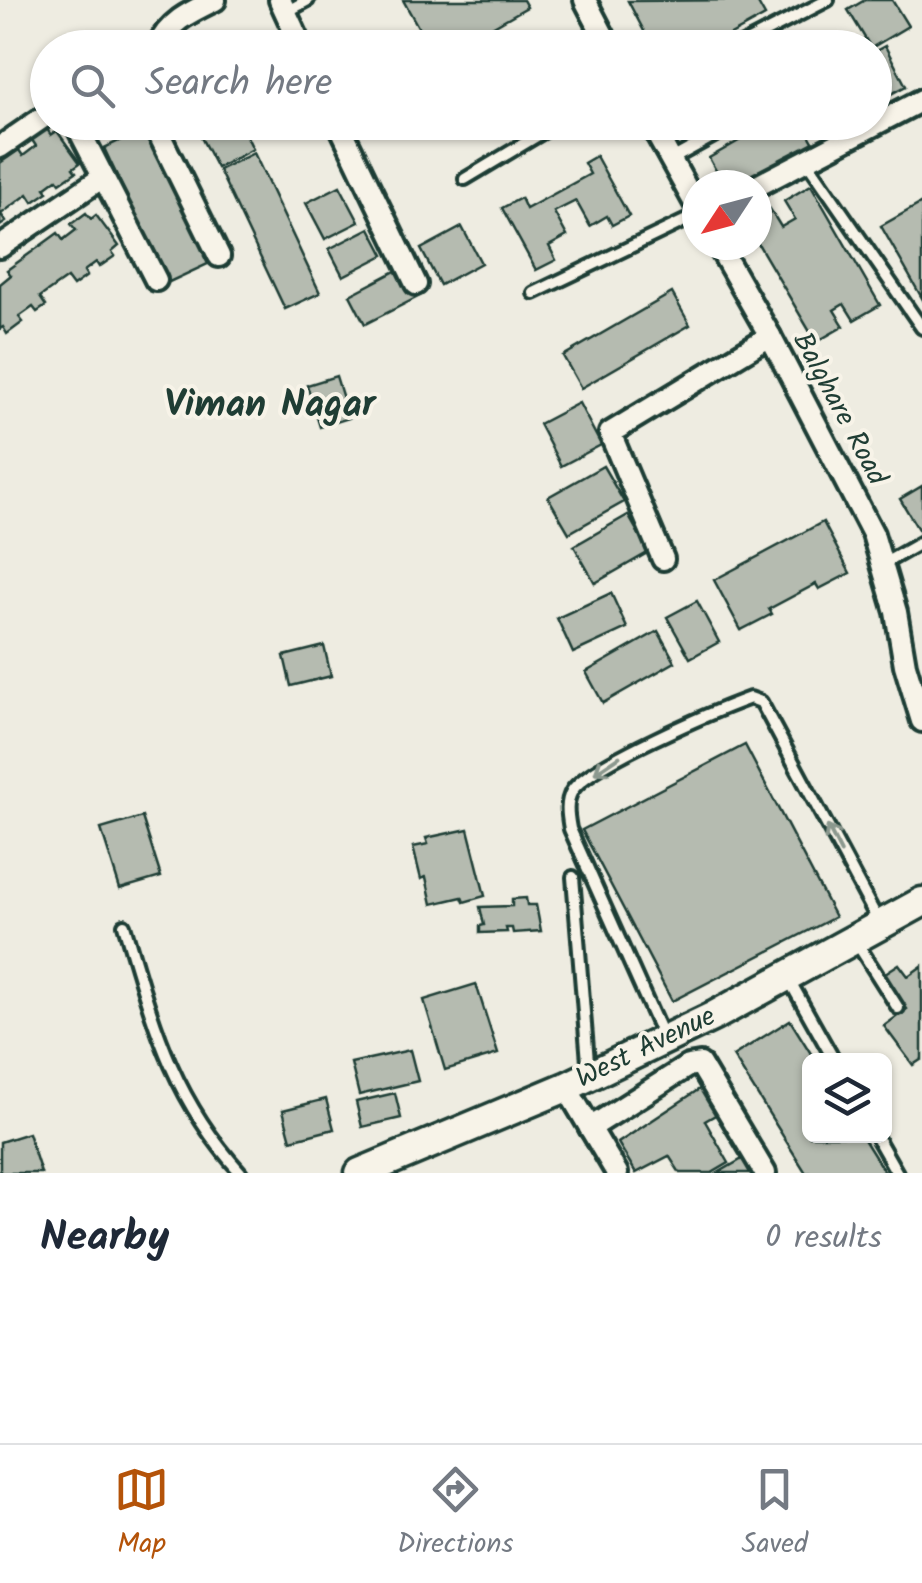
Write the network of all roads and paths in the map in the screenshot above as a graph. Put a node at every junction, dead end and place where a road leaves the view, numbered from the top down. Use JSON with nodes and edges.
{"nodes":[{"id":1,"x":214,"y":0,"type":"edge"},
{"id":2,"x":308,"y":0,"type":"edge"},
{"id":3,"x":585,"y":0,"type":"edge"},
{"id":4,"x":828,"y":0,"type":"edge"},
{"id":5,"x":282,"y":6,"type":"edge"},
{"id":6,"x":166,"y":30,"type":"edge"},
{"id":7,"x":293,"y":30,"type":"edge"},
{"id":8,"x":601,"y":30,"type":"edge"},
{"id":9,"x":770,"y":30,"type":"edge"},
{"id":10,"x":922,"y":100,"type":"edge"},
{"id":11,"x":892,"y":115,"type":"edge"},
{"id":12,"x":30,"y":126,"type":"edge"},
{"id":13,"x":84,"y":140,"type":"edge"},
{"id":14,"x":162,"y":140,"type":"edge"},
{"id":15,"x":347,"y":140,"type":"edge"},
{"id":16,"x":530,"y":140,"type":"edge"},
{"id":17,"x":660,"y":140,"type":"edge"},
{"id":18,"x":707,"y":140,"type":"edge"},
{"id":19,"x":844,"y":140,"type":"edge"},
{"id":20,"x":0,"y":147,"type":"edge"},
{"id":21,"x":671,"y":160,"type":"junction"},
{"id":22,"x":805,"y":160,"type":"junction"},
{"id":23,"x":103,"y":177,"type":"junction"},
{"id":24,"x":772,"y":178,"type":"edge"},
{"id":25,"x":465,"y":179,"type":"dead end"},
{"id":26,"x":682,"y":180,"type":"edge"},
{"id":27,"x":682,"y":222,"type":"edge"},
{"id":28,"x":0,"y":246,"type":"edge"},
{"id":29,"x":218,"y":256,"type":"dead end"},
{"id":30,"x":727,"y":260,"type":"edge"},
{"id":31,"x":156,"y":280,"type":"dead end"},
{"id":32,"x":416,"y":284,"type":"dead end"},
{"id":33,"x":534,"y":293,"type":"dead end"},
{"id":34,"x":922,"y":328,"type":"edge"},
{"id":35,"x":770,"y":336,"type":"junction"},
{"id":36,"x":922,"y":542,"type":"edge"},
{"id":37,"x":663,"y":559,"type":"dead end"},
{"id":38,"x":882,"y":564,"type":"junction"},
{"id":39,"x":922,"y":721,"type":"edge"},
{"id":40,"x":572,"y":877,"type":"dead end"},
{"id":41,"x":922,"y":902,"type":"edge"},
{"id":42,"x":124,"y":925,"type":"dead end"},
{"id":43,"x":880,"y":925,"type":"junction"},
{"id":44,"x":855,"y":939,"type":"junction"},
{"id":45,"x":787,"y":976,"type":"junction"},
{"id":46,"x":898,"y":1008,"type":"dead end"},
{"id":47,"x":664,"y":1040,"type":"junction"},
{"id":48,"x":830,"y":1053,"type":"edge"},
{"id":49,"x":578,"y":1081,"type":"junction"},
{"id":50,"x":590,"y":1128,"type":"junction"},
{"id":51,"x":880,"y":1143,"type":"edge"},
{"id":52,"x":242,"y":1173,"type":"edge"},
{"id":53,"x":360,"y":1173,"type":"edge"},
{"id":54,"x":617,"y":1173,"type":"edge"},
{"id":55,"x":765,"y":1173,"type":"edge"},
{"id":56,"x":897,"y":1173,"type":"edge"}],
"edges":[{"from":1,"to":6,"type":"street"},
{"from":2,"to":5,"type":"lane"},
{"from":3,"to":8,"type":"street"},
{"from":4,"to":9,"type":"lane"},
{"from":5,"to":7,"type":"street"},
{"from":10,"to":11,"type":"street"},
{"from":12,"to":20,"type":"street"},
{"from":13,"to":23,"type":"street"},
{"from":14,"to":29,"type":"street"},
{"from":15,"to":32,"type":"street"},
{"from":16,"to":25,"type":"lane"},
{"from":17,"to":21,"type":"street"},
{"from":18,"to":21,"type":"lane"},
{"from":19,"to":22,"type":"street"},
{"from":21,"to":26,"type":"street"},
{"from":22,"to":24,"type":"street"},
{"from":22,"to":34,"type":"lane"},
{"from":23,"to":28,"type":"street"},
{"from":23,"to":31,"type":"street"},
{"from":27,"to":33,"type":"lane"},
{"from":30,"to":35,"type":"street","name":"Balghare Road"},
{"from":35,"to":37,"type":"street"},
{"from":35,"to":38,"type":"street","name":"Balghare Road"},
{"from":36,"to":38,"type":"lane"},
{"from":38,"to":39,"type":"street","name":"Balghare Road"},
{"from":40,"to":49,"type":"lane"},
{"from":41,"to":43,"type":"street","name":"West Avenue"},
{"from":42,"to":52,"type":"lane"},
{"from":43,"to":44,"type":"street","name":"West Avenue"},
{"from":43,"to":47,"type":"lane","one_way":true},
{"from":44,"to":45,"type":"street","name":"West Avenue"},
{"from":44,"to":46,"type":"lane"},
{"from":45,"to":47,"type":"street","name":"West Avenue"},
{"from":45,"to":48,"type":"lane"},
{"from":47,"to":49,"type":"street","name":"West Avenue"},
{"from":49,"to":50,"type":"street"},
{"from":49,"to":53,"type":"street","name":"West Avenue"},
{"from":50,"to":54,"type":"street"},
{"from":50,"to":55,"type":"street"},
{"from":51,"to":56,"type":"lane"}]}
